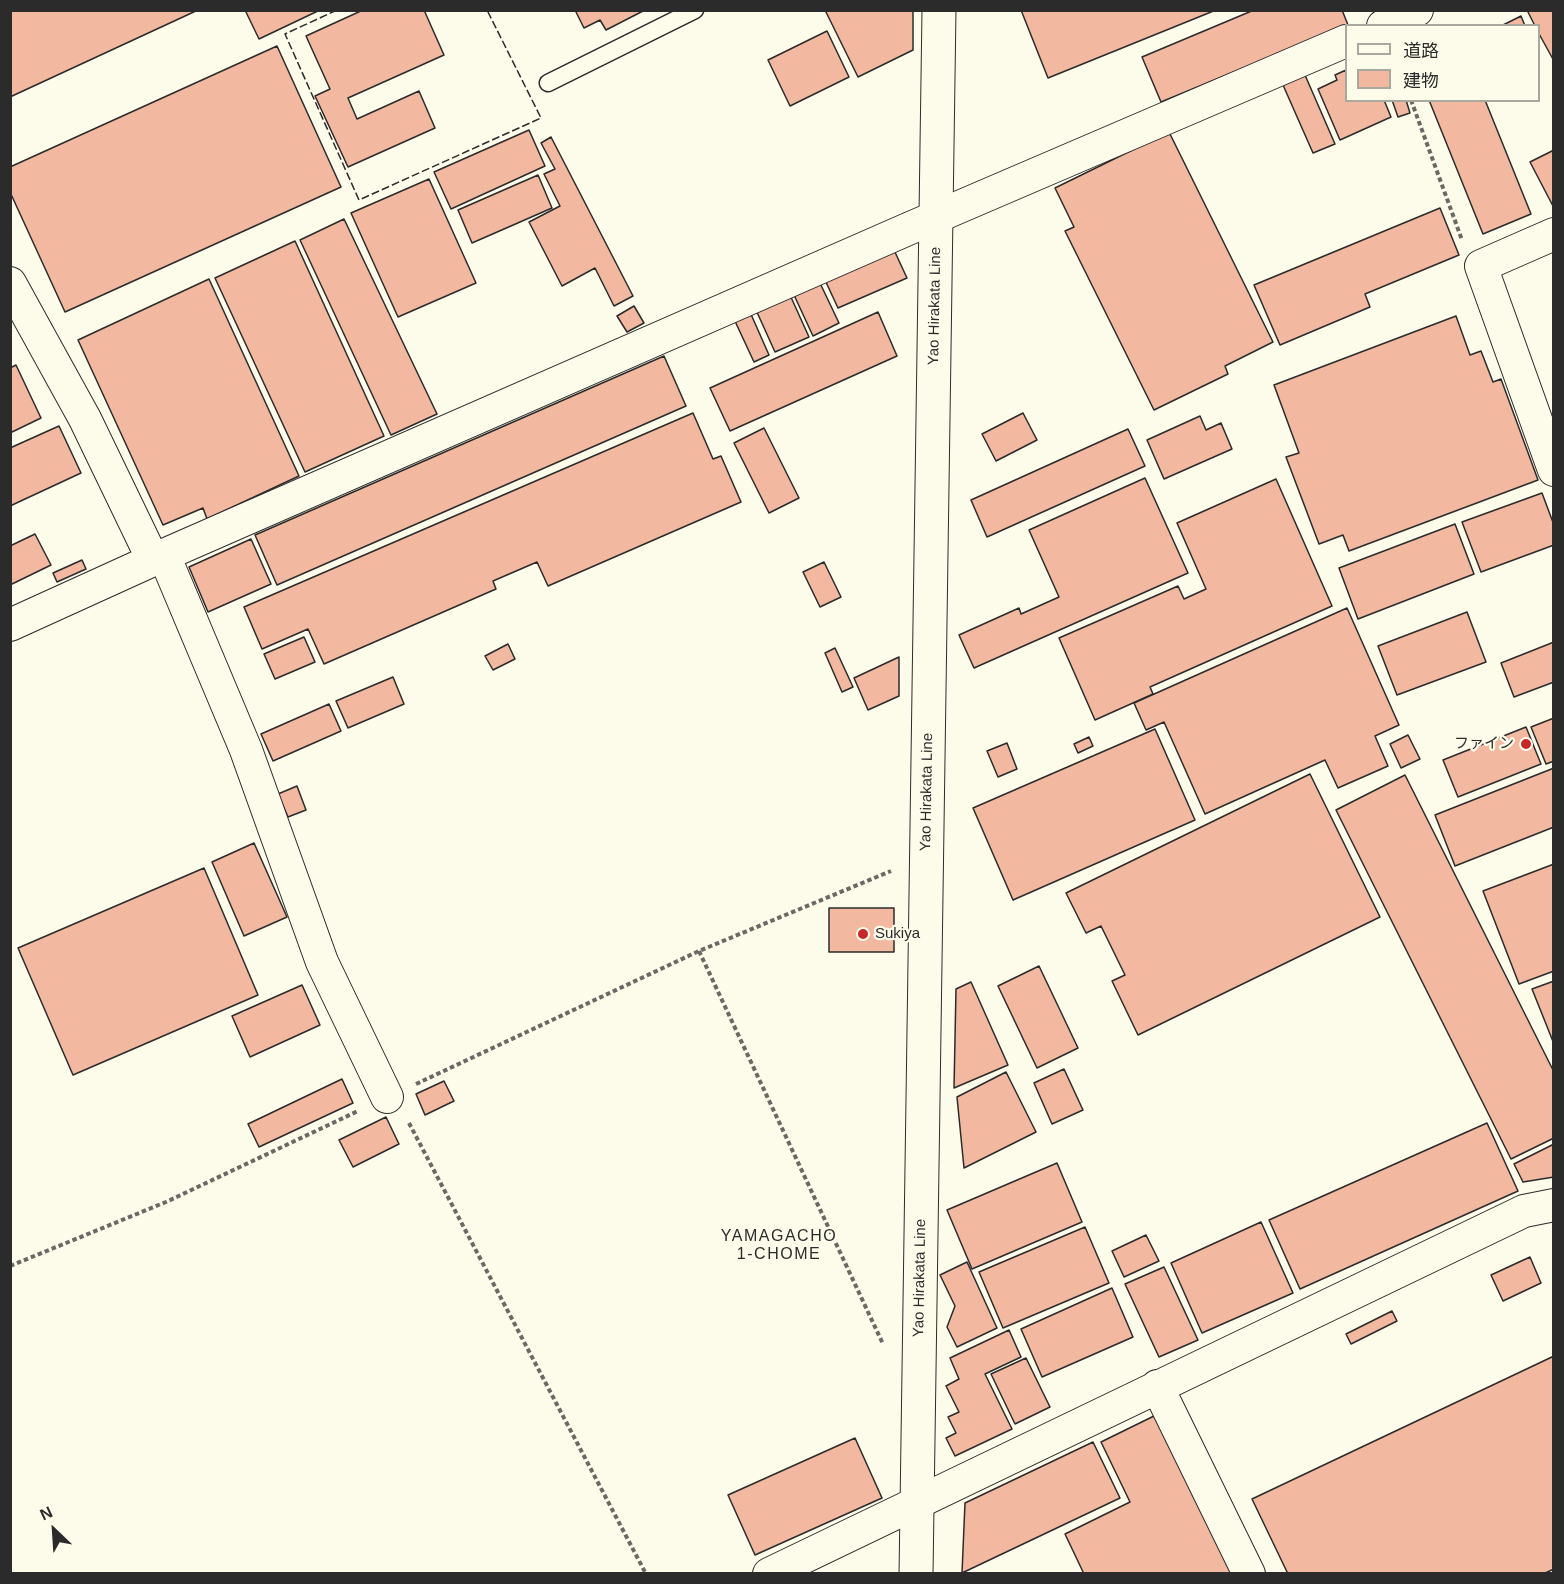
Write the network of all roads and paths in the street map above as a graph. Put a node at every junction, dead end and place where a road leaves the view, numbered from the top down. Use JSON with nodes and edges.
{"nodes":[{"id":1,"x":695,"y":10,"type":"edge"},
{"id":2,"x":939,"y":10,"type":"edge"},
{"id":3,"x":1418,"y":10,"type":"edge"},
{"id":4,"x":1387,"y":24,"type":"edge"},
{"id":5,"x":1345,"y":42,"type":"edge"},
{"id":6,"x":548,"y":83,"type":"dead end"},
{"id":7,"x":1412,"y":102,"type":"edge"},
{"id":8,"x":936,"y":217,"type":"junction"},
{"id":9,"x":1554,"y":234,"type":"edge"},
{"id":10,"x":1481,"y":266,"type":"junction"},
{"id":11,"x":10,"y":283,"type":"edge"},
{"id":12,"x":1554,"y":470,"type":"edge"},
{"id":13,"x":158,"y":558,"type":"junction"},
{"id":14,"x":10,"y":625,"type":"edge"},
{"id":15,"x":894,"y":869,"type":"dead end"},
{"id":16,"x":699,"y":951,"type":"junction"},
{"id":17,"x":390,"y":1096,"type":"junction"},
{"id":18,"x":1554,"y":1205,"type":"edge"},
{"id":19,"x":10,"y":1266,"type":"edge"},
{"id":20,"x":888,"y":1354,"type":"dead end"},
{"id":21,"x":1157,"y":1386,"type":"junction"},
{"id":22,"x":916,"y":1503,"type":"junction"},
{"id":23,"x":646,"y":1574,"type":"edge"},
{"id":24,"x":769,"y":1574,"type":"edge"},
{"id":25,"x":916,"y":1574,"type":"edge"},
{"id":26,"x":1249,"y":1574,"type":"edge"}],
"edges":[{"from":1,"to":6,"type":"lane"},
{"from":2,"to":8,"type":"main road","name":"Yao Hirakata Line"},
{"from":3,"to":4,"type":"street"},
{"from":5,"to":8,"type":"street"},
{"from":7,"to":10,"type":"path"},
{"from":8,"to":13,"type":"street"},
{"from":8,"to":22,"type":"main road","name":"Yao Hirakata Line"},
{"from":9,"to":10,"type":"street"},
{"from":10,"to":12,"type":"street"},
{"from":11,"to":13,"type":"street"},
{"from":13,"to":14,"type":"street"},
{"from":13,"to":17,"type":"street"},
{"from":15,"to":16,"type":"path"},
{"from":16,"to":17,"type":"path"},
{"from":16,"to":20,"type":"path"},
{"from":17,"to":19,"type":"path"},
{"from":17,"to":23,"type":"path"},
{"from":18,"to":21,"type":"street"},
{"from":21,"to":22,"type":"street"},
{"from":21,"to":26,"type":"street"},
{"from":22,"to":24,"type":"street"},
{"from":22,"to":25,"type":"main road","name":"Yao Hirakata Line"}]}
